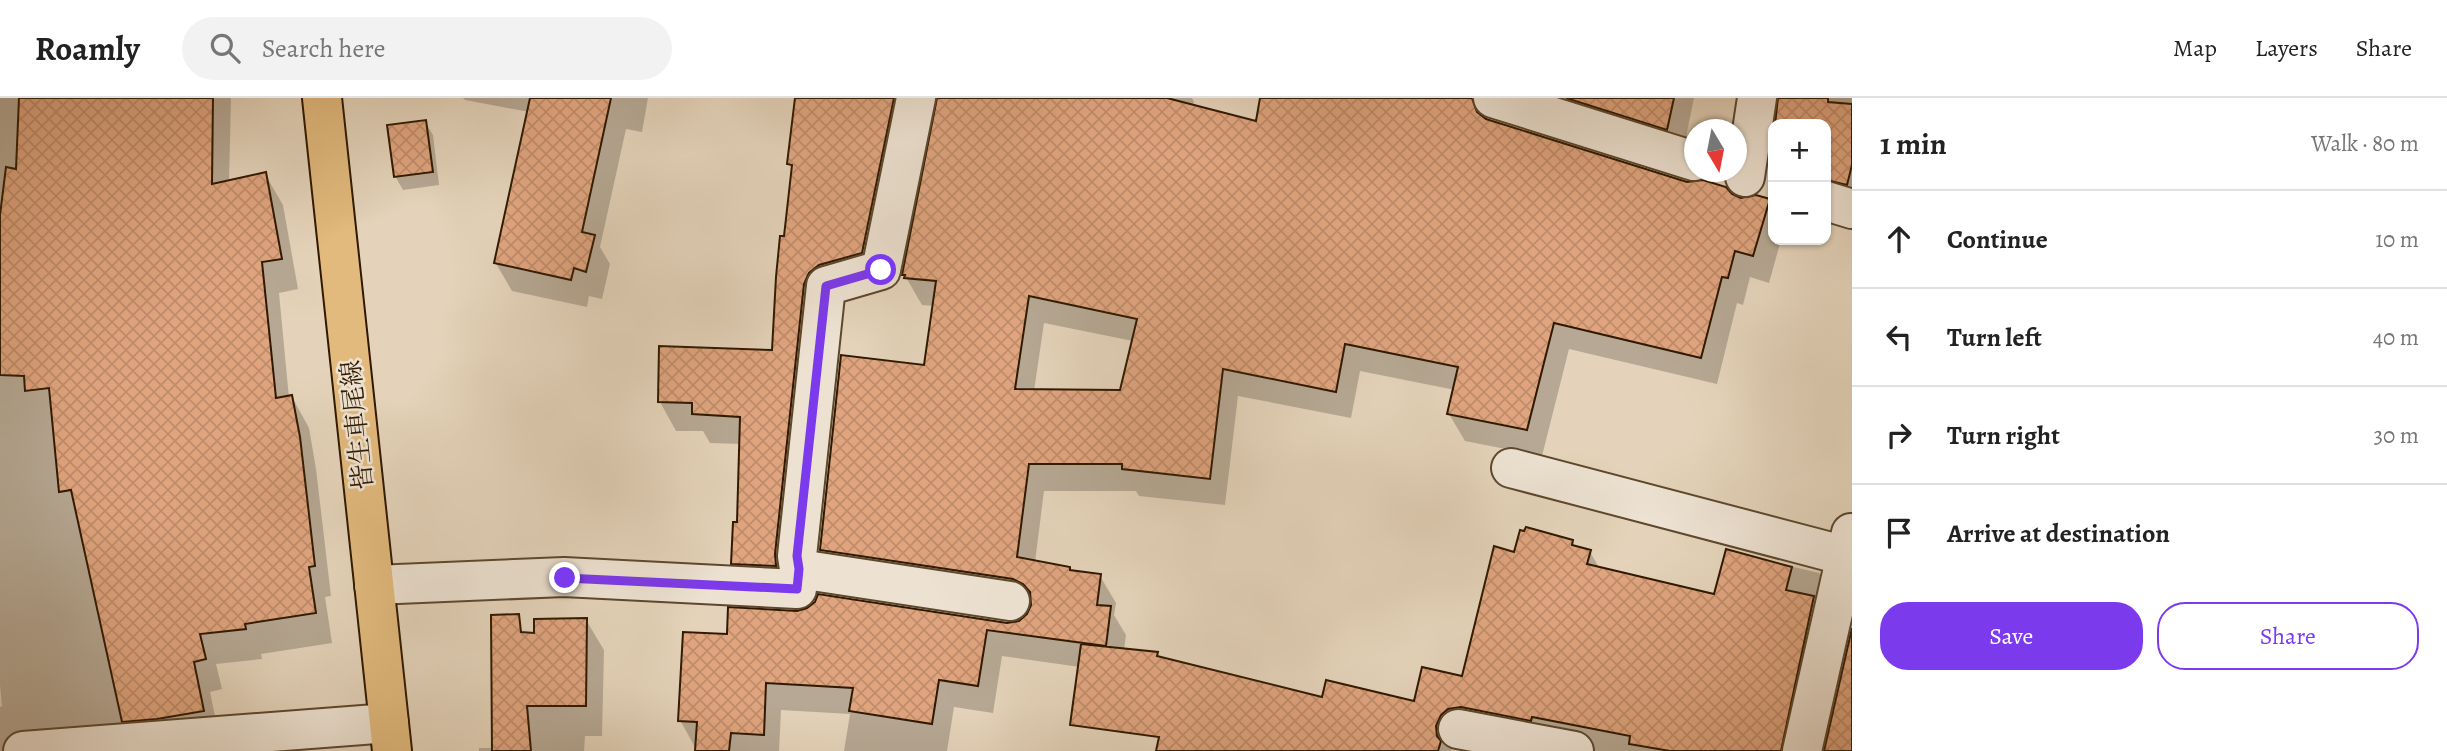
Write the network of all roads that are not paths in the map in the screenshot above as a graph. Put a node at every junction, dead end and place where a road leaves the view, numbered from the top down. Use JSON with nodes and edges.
{"nodes":[{"id":1,"x":322,"y":98,"type":"edge"},
{"id":2,"x":916,"y":98,"type":"edge"},
{"id":3,"x":1493,"y":98,"type":"edge"},
{"id":4,"x":1757,"y":98,"type":"edge"},
{"id":5,"x":1684,"y":158,"type":"edge"},
{"id":6,"x":1749,"y":178,"type":"edge"},
{"id":7,"x":1831,"y":203,"type":"edge"},
{"id":8,"x":1852,"y":209,"type":"edge"},
{"id":9,"x":1511,"y":468,"type":"dead end"},
{"id":10,"x":1849,"y":543,"type":"edge"},
{"id":11,"x":799,"y":569,"type":"junction"},
{"id":12,"x":374,"y":585,"type":"junction"},
{"id":13,"x":1010,"y":601,"type":"dead end"},
{"id":14,"x":1458,"y":729,"type":"dead end"},
{"id":15,"x":391,"y":737,"type":"edge"},
{"id":16,"x":23,"y":751,"type":"edge"},
{"id":17,"x":1574,"y":751,"type":"edge"},
{"id":18,"x":1802,"y":751,"type":"edge"}],
"edges":[{"from":1,"to":12,"type":"main road","name":"皆生車尾線"},
{"from":2,"to":11,"type":"street"},
{"from":3,"to":5,"type":"street"},
{"from":4,"to":6,"type":"street"},
{"from":7,"to":8,"type":"street"},
{"from":9,"to":10,"type":"street"},
{"from":10,"to":18,"type":"street"},
{"from":11,"to":12,"type":"street"},
{"from":11,"to":13,"type":"street"},
{"from":12,"to":15,"type":"main road","name":"皆生車尾線"},
{"from":14,"to":17,"type":"street"},
{"from":15,"to":16,"type":"street"}]}
